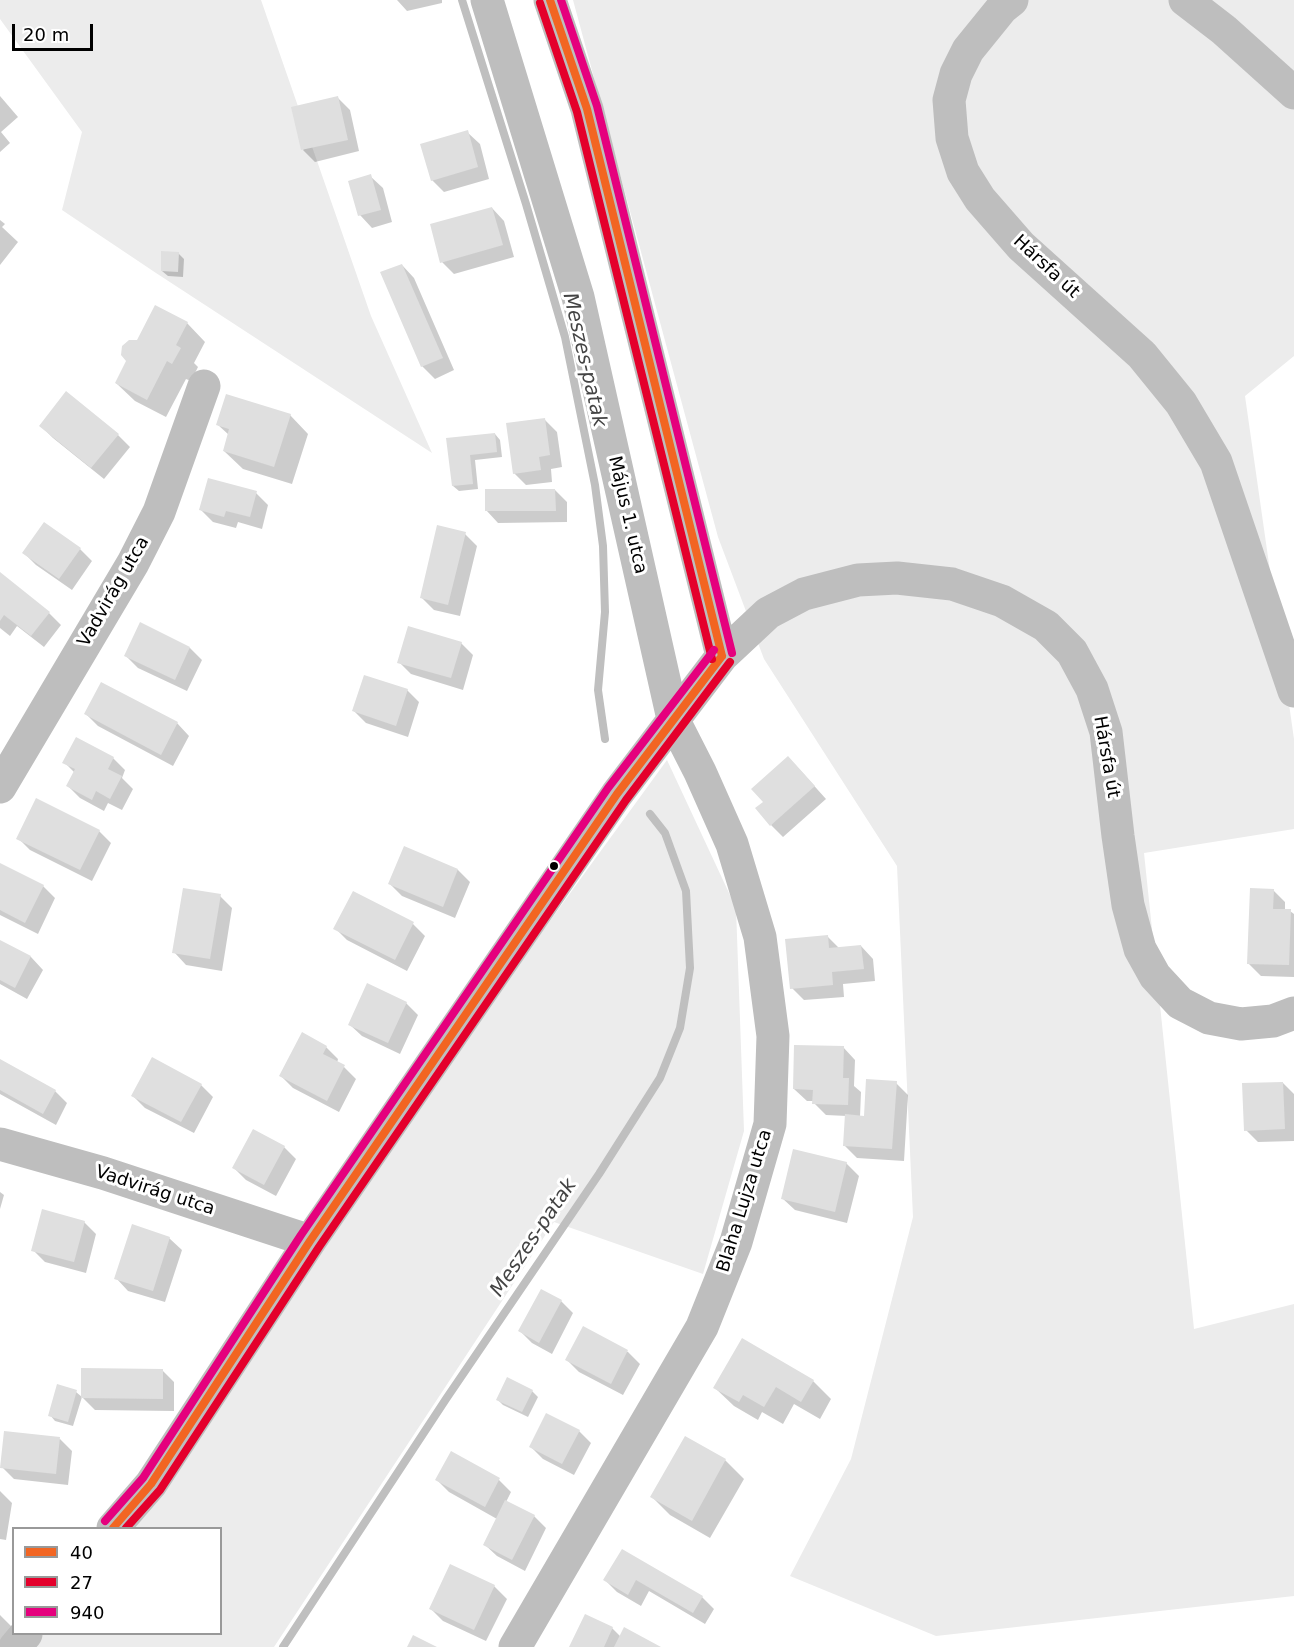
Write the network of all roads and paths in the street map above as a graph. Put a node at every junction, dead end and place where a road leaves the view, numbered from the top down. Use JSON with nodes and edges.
{"nodes":[{"id":1,"x":487,"y":0,"type":"edge"},
{"id":2,"x":550,"y":0,"type":"edge"},
{"id":3,"x":1012,"y":0,"type":"edge"},
{"id":4,"x":1185,"y":0,"type":"edge"},
{"id":5,"x":1294,"y":93,"type":"edge"},
{"id":6,"x":204,"y":386,"type":"dead end"},
{"id":7,"x":722,"y":656,"type":"junction"},
{"id":8,"x":1294,"y":691,"type":"edge"},
{"id":9,"x":673,"y":719,"type":"junction"},
{"id":10,"x":0,"y":787,"type":"edge"},
{"id":11,"x":1294,"y":1013,"type":"edge"},
{"id":12,"x":0,"y":1144,"type":"edge"},
{"id":13,"x":310,"y":1241,"type":"junction"},
{"id":14,"x":115,"y":1527,"type":"edge"},
{"id":15,"x":25,"y":1635,"type":"edge"},
{"id":16,"x":15,"y":1647,"type":"edge"},
{"id":17,"x":515,"y":1647,"type":"edge"}],
"edges":[{"from":1,"to":9,"type":"street","name":"Május 1. utca"},
{"from":2,"to":7,"type":"street"},
{"from":3,"to":8,"type":"street","name":"Hársfa út"},
{"from":4,"to":5,"type":"street"},
{"from":6,"to":10,"type":"street","name":"Vadvirág utca"},
{"from":7,"to":9,"type":"street","name":"Hársfa út"},
{"from":7,"to":11,"type":"street","name":"Hársfa út"},
{"from":9,"to":13,"type":"street","name":"Hársfa út"},
{"from":9,"to":17,"type":"street","name":"Blaha Lujza utca"},
{"from":12,"to":13,"type":"street","name":"Vadvirág utca"},
{"from":13,"to":14,"type":"street","name":"Hársfa út"},
{"from":15,"to":16,"type":"street"}]}
